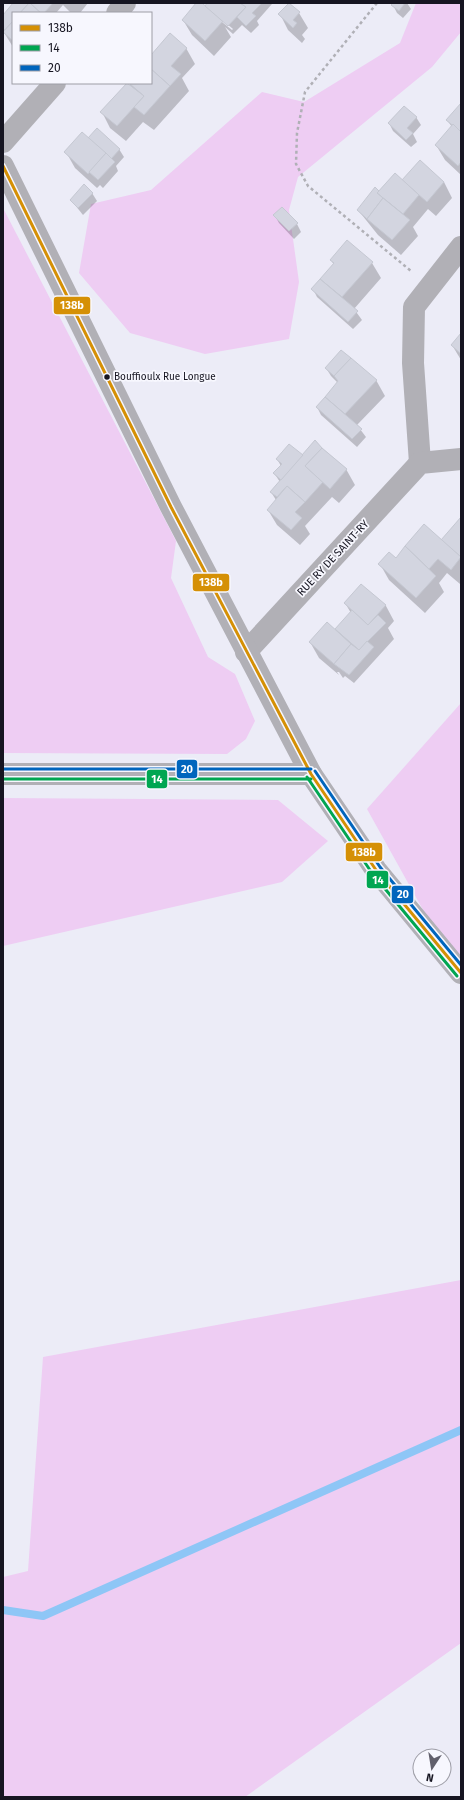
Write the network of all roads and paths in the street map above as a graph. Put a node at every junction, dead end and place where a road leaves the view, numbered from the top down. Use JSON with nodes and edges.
{"nodes":[{"id":1,"x":125,"y":3,"type":"edge"},
{"id":2,"x":377,"y":3,"type":"edge"},
{"id":3,"x":117,"y":12,"type":"edge"},
{"id":4,"x":54,"y":84,"type":"edge"},
{"id":5,"x":3,"y":142,"type":"edge"},
{"id":6,"x":3,"y":166,"type":"edge"},
{"id":7,"x":461,"y":248,"type":"edge"},
{"id":8,"x":430,"y":287,"type":"junction"},
{"id":9,"x":461,"y":459,"type":"edge"},
{"id":10,"x":420,"y":463,"type":"junction"},
{"id":11,"x":246,"y":652,"type":"junction"},
{"id":12,"x":3,"y":774,"type":"edge"},
{"id":13,"x":311,"y":774,"type":"junction"},
{"id":14,"x":461,"y":973,"type":"edge"}],
"edges":[{"from":1,"to":3,"type":"street"},
{"from":2,"to":8,"type":"path"},
{"from":4,"to":5,"type":"street"},
{"from":6,"to":11,"type":"street"},
{"from":7,"to":8,"type":"street"},
{"from":8,"to":10,"type":"street"},
{"from":9,"to":10,"type":"street"},
{"from":10,"to":11,"type":"street","name":"RUE RY DE SAINT-RY"},
{"from":11,"to":13,"type":"street"},
{"from":12,"to":13,"type":"street"},
{"from":13,"to":14,"type":"street"}]}
